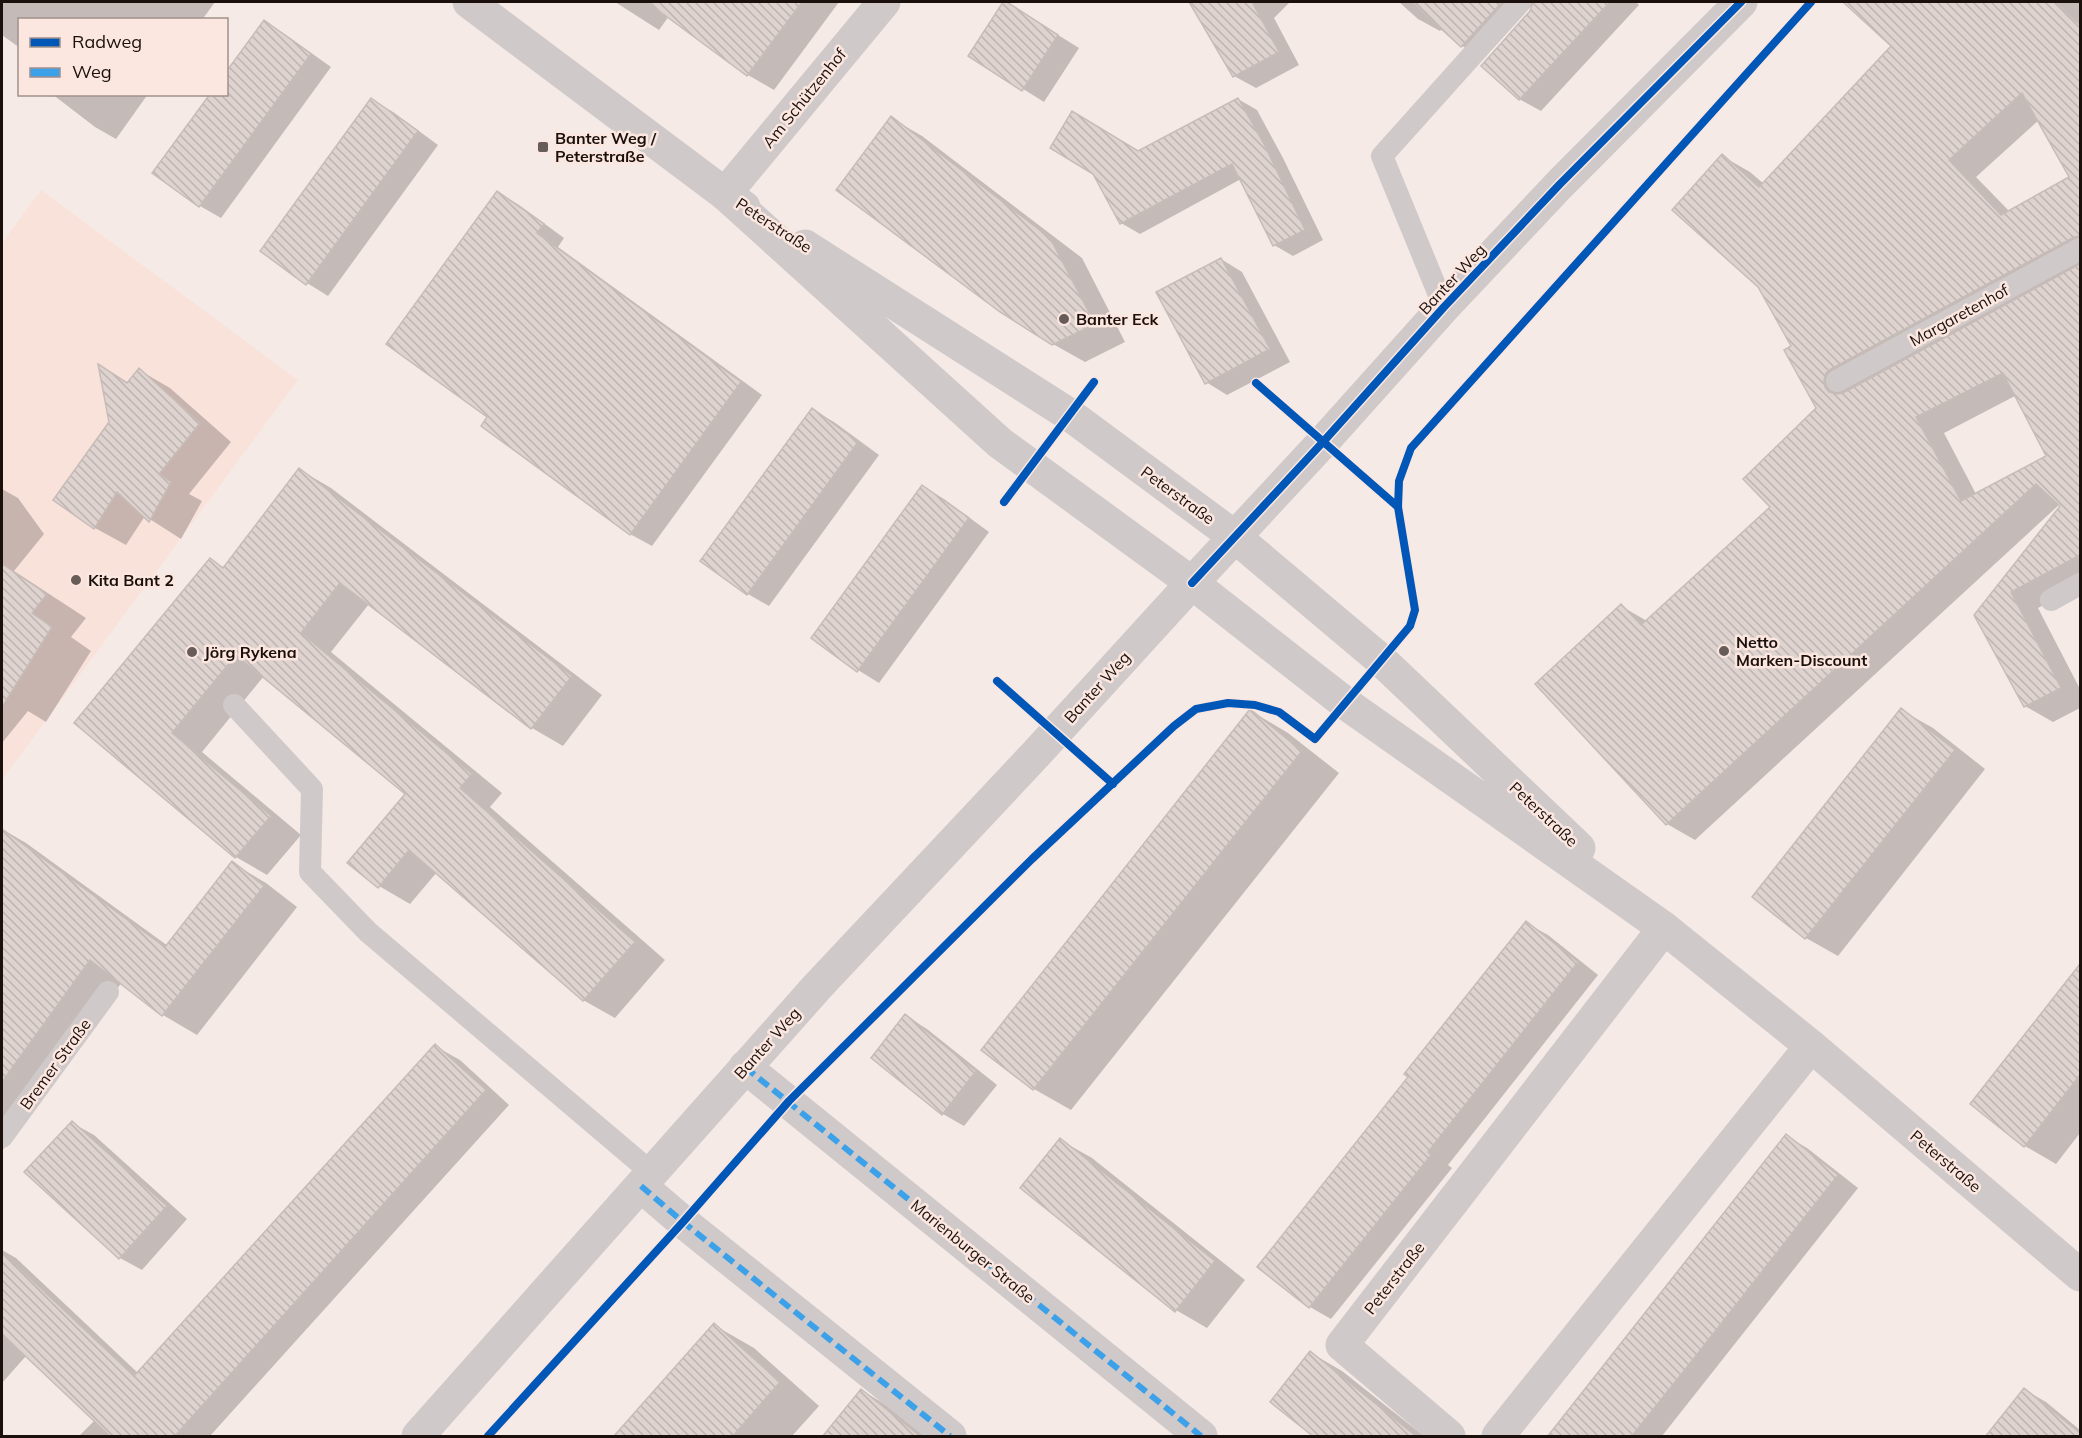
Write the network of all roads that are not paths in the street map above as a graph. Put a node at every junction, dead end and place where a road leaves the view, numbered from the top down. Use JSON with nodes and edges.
{"nodes":[{"id":1,"x":469,"y":2,"type":"edge"},
{"id":2,"x":884,"y":2,"type":"edge"},
{"id":3,"x":1520,"y":2,"type":"edge"},
{"id":4,"x":1740,"y":2,"type":"edge"},
{"id":5,"x":725,"y":194,"type":"junction"},
{"id":6,"x":2080,"y":249,"type":"edge"},
{"id":7,"x":1444,"y":307,"type":"junction"},
{"id":8,"x":1837,"y":381,"type":"dead end"},
{"id":9,"x":1235,"y":537,"type":"junction"},
{"id":10,"x":1192,"y":583,"type":"junction"},
{"id":11,"x":2080,"y":584,"type":"edge"},
{"id":12,"x":2052,"y":600,"type":"dead end"},
{"id":13,"x":234,"y":705,"type":"dead end"},
{"id":14,"x":1664,"y":928,"type":"junction"},
{"id":15,"x":108,"y":992,"type":"dead end"},
{"id":16,"x":1811,"y":1046,"type":"junction"},
{"id":17,"x":745,"y":1067,"type":"junction"},
{"id":18,"x":2,"y":1137,"type":"edge"},
{"id":19,"x":646,"y":1179,"type":"junction"},
{"id":20,"x":2080,"y":1275,"type":"edge"},
{"id":21,"x":418,"y":1437,"type":"edge"},
{"id":22,"x":950,"y":1437,"type":"edge"},
{"id":23,"x":1201,"y":1437,"type":"edge"},
{"id":24,"x":1449,"y":1437,"type":"edge"},
{"id":25,"x":1498,"y":1437,"type":"edge"}],
"edges":[{"from":1,"to":5,"type":"main road","name":"Peterstraße"},
{"from":2,"to":5,"type":"main road","name":"Am Schützenhof"},
{"from":3,"to":7,"type":"lane"},
{"from":4,"to":7,"type":"main road","name":"Banter Weg"},
{"from":5,"to":9,"type":"main road","name":"Peterstraße"},
{"from":5,"to":10,"type":"main road","name":"Peterstraße"},
{"from":6,"to":8,"type":"lane","name":"Margaretenhof"},
{"from":7,"to":9,"type":"main road","name":"Banter Weg"},
{"from":9,"to":10,"type":"main road","name":"Banter Weg"},
{"from":9,"to":14,"type":"main road","name":"Peterstraße"},
{"from":10,"to":14,"type":"main road","name":"Peterstraße"},
{"from":10,"to":17,"type":"main road","name":"Banter Weg"},
{"from":11,"to":12,"type":"lane"},
{"from":13,"to":19,"type":"lane"},
{"from":14,"to":16,"type":"main road","name":"Peterstraße"},
{"from":14,"to":24,"type":"main road","name":"Peterstraße"},
{"from":15,"to":18,"type":"lane","name":"Bremer Straße"},
{"from":16,"to":20,"type":"main road","name":"Peterstraße"},
{"from":16,"to":25,"type":"main road"},
{"from":17,"to":19,"type":"main road","name":"Banter Weg"},
{"from":17,"to":23,"type":"main road","name":"Marienburger Straße"},
{"from":19,"to":21,"type":"main road","name":"Banter Weg"},
{"from":19,"to":22,"type":"main road"}]}
